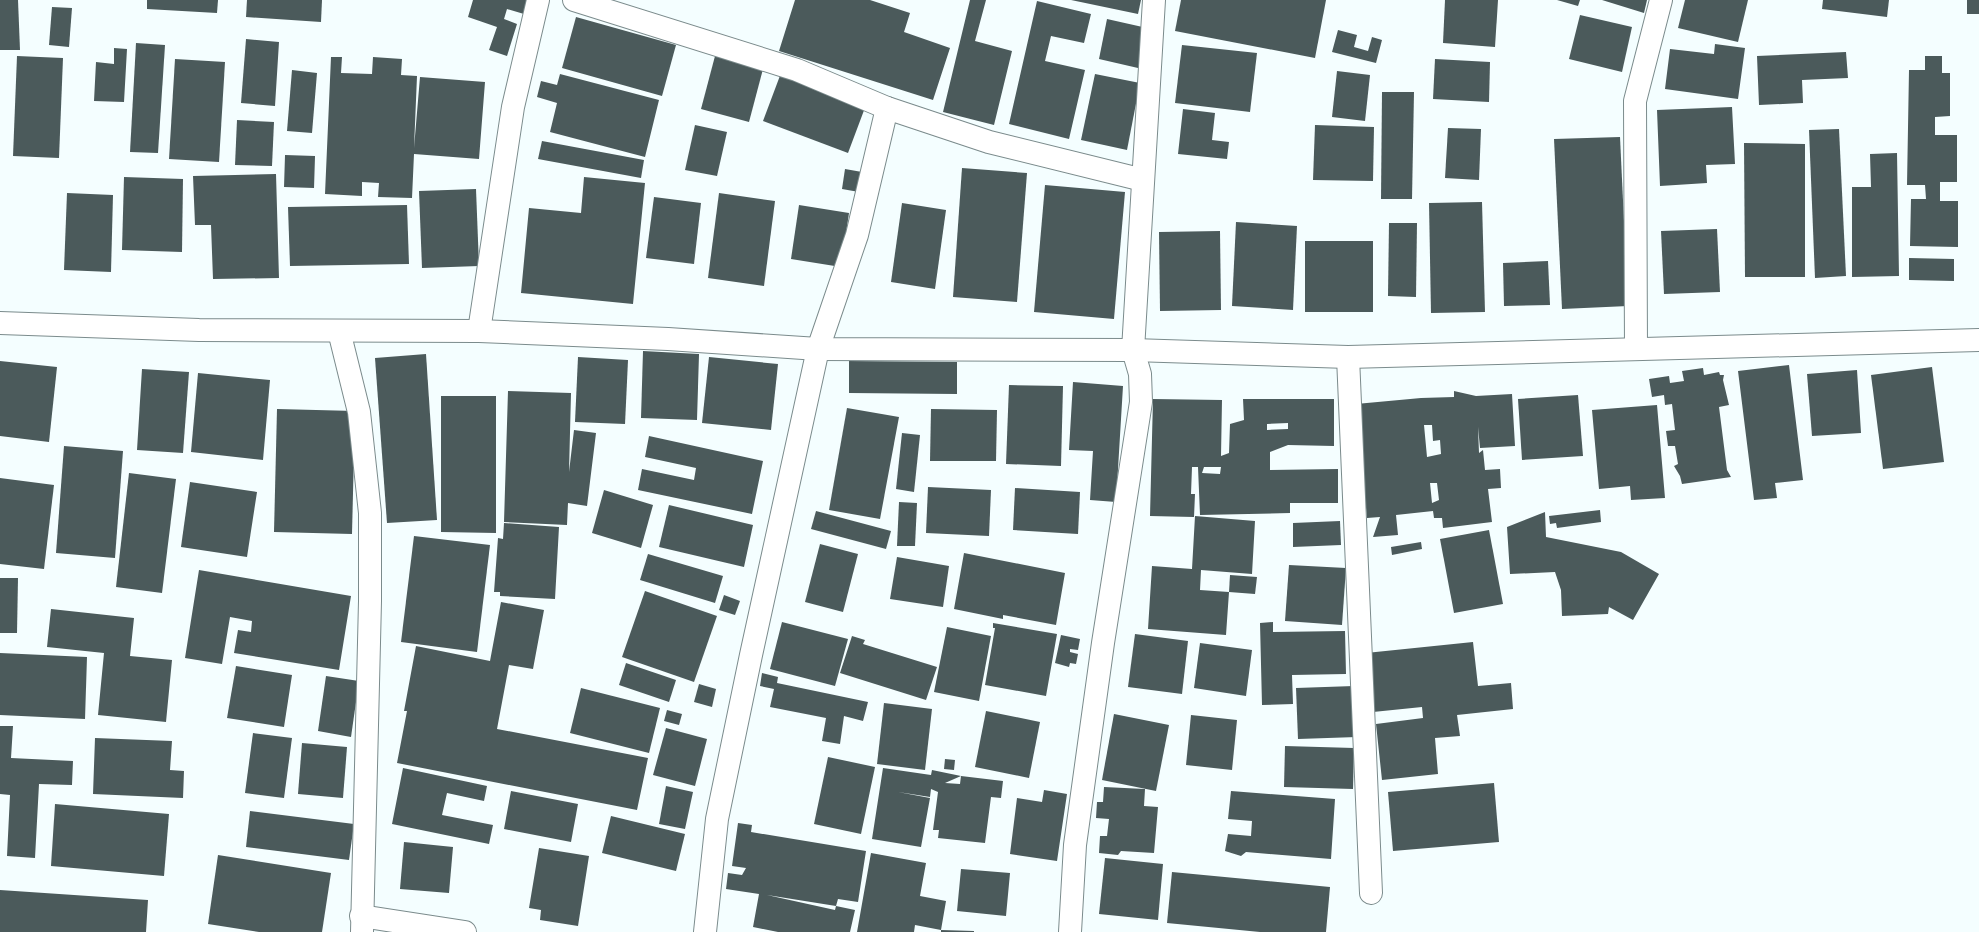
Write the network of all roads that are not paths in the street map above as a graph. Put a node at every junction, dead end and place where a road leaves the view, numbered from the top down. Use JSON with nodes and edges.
{"nodes":[{"id":1,"x":538,"y":0,"type":"edge"},
{"id":2,"x":574,"y":0,"type":"edge"},
{"id":3,"x":1154,"y":0,"type":"edge"},
{"id":4,"x":1661,"y":0,"type":"edge"},
{"id":5,"x":887,"y":108,"type":"junction"},
{"id":6,"x":1143,"y":180,"type":"junction"},
{"id":7,"x":0,"y":323,"type":"edge"},
{"id":8,"x":339,"y":331,"type":"junction"},
{"id":9,"x":479,"y":331,"type":"junction"},
{"id":10,"x":1979,"y":340,"type":"edge"},
{"id":11,"x":818,"y":349,"type":"junction"},
{"id":12,"x":1636,"y":349,"type":"junction"},
{"id":13,"x":1134,"y":350,"type":"junction"},
{"id":14,"x":1348,"y":357,"type":"junction"},
{"id":15,"x":1371,"y":893,"type":"dead end"},
{"id":16,"x":361,"y":924,"type":"edge"},
{"id":17,"x":465,"y":932,"type":"edge"},
{"id":18,"x":705,"y":932,"type":"edge"},
{"id":19,"x":1070,"y":932,"type":"edge"}],
"edges":[{"from":1,"to":9,"type":"street"},
{"from":2,"to":5,"type":"street"},
{"from":3,"to":6,"type":"street"},
{"from":4,"to":12,"type":"street"},
{"from":5,"to":6,"type":"street"},
{"from":5,"to":11,"type":"street"},
{"from":6,"to":13,"type":"street"},
{"from":7,"to":8,"type":"street"},
{"from":8,"to":9,"type":"street"},
{"from":8,"to":16,"type":"street"},
{"from":9,"to":11,"type":"street"},
{"from":10,"to":12,"type":"street"},
{"from":11,"to":13,"type":"street"},
{"from":11,"to":18,"type":"street"},
{"from":12,"to":14,"type":"street"},
{"from":13,"to":14,"type":"street"},
{"from":13,"to":19,"type":"street"},
{"from":14,"to":15,"type":"street"},
{"from":16,"to":17,"type":"street"}]}
